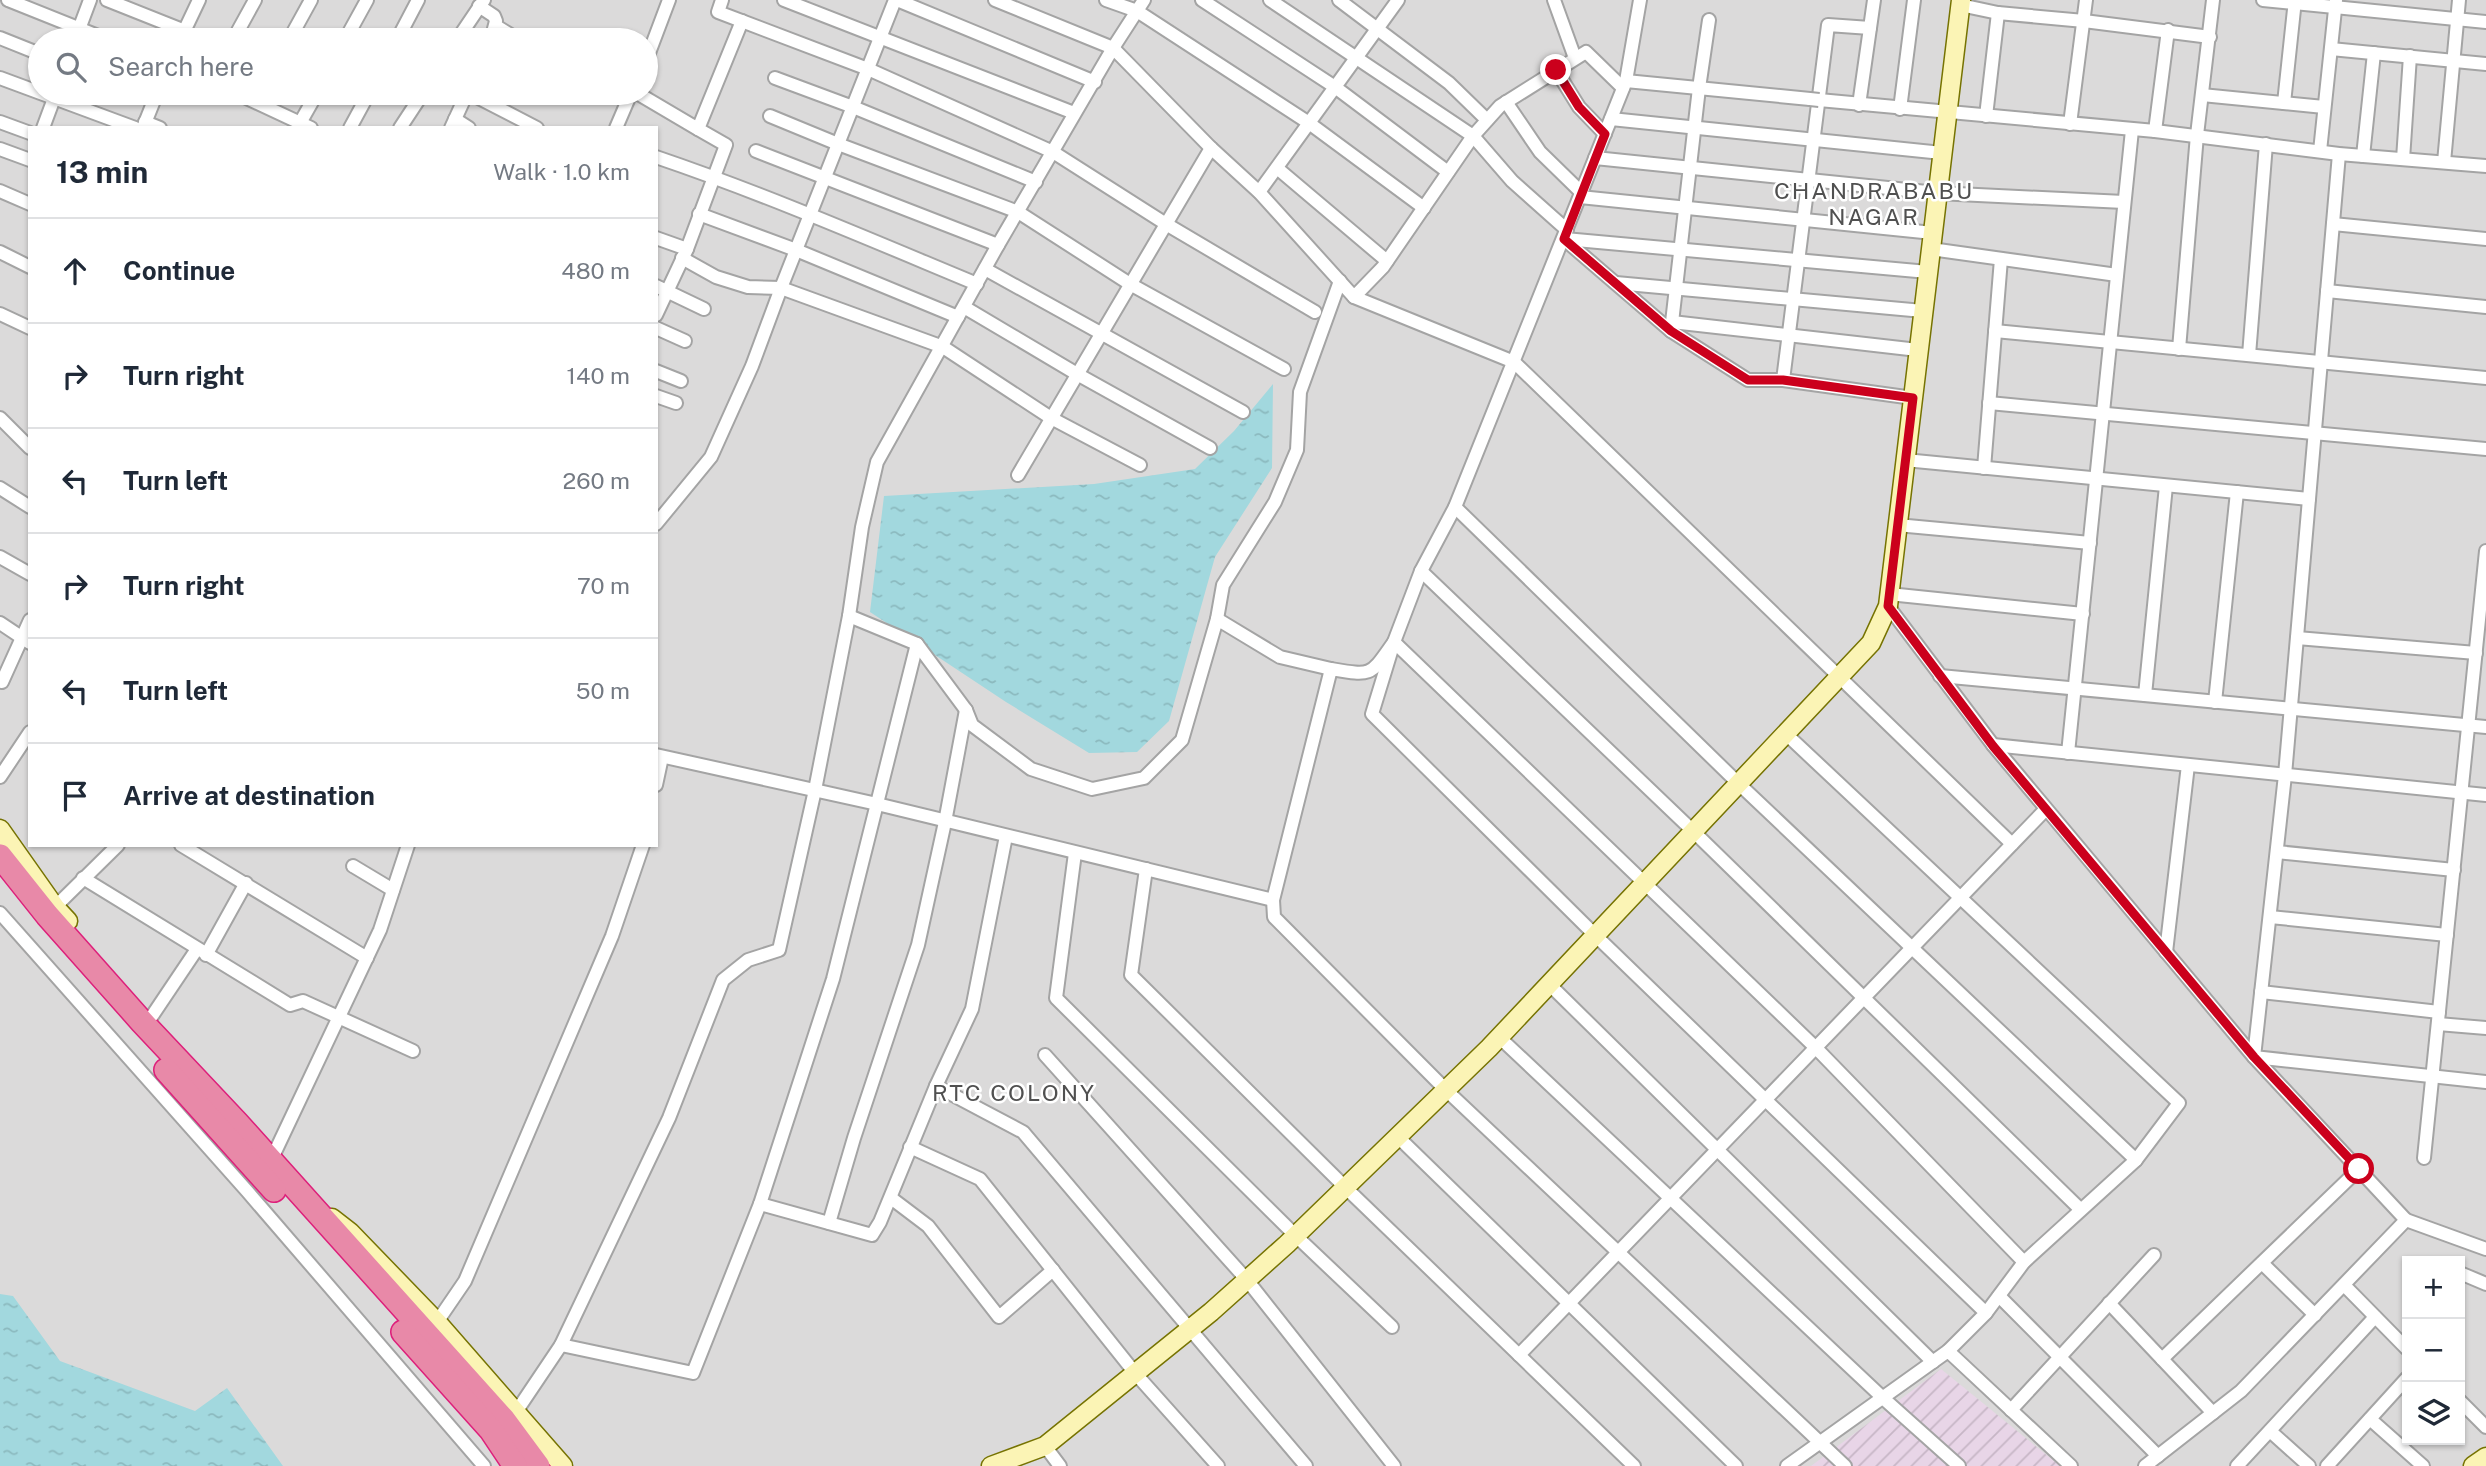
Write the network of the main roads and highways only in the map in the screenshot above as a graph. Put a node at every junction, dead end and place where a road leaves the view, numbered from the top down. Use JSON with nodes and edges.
{"nodes":[{"id":1,"x":0,"y":856,"type":"edge"},
{"id":2,"x":0,"y":881,"type":"edge"},
{"id":3,"x":515,"y":1466,"type":"edge"},
{"id":4,"x":538,"y":1466,"type":"edge"}],
"edges":[{"from":1,"to":4,"type":"highway"},
{"from":2,"to":3,"type":"highway"}]}
